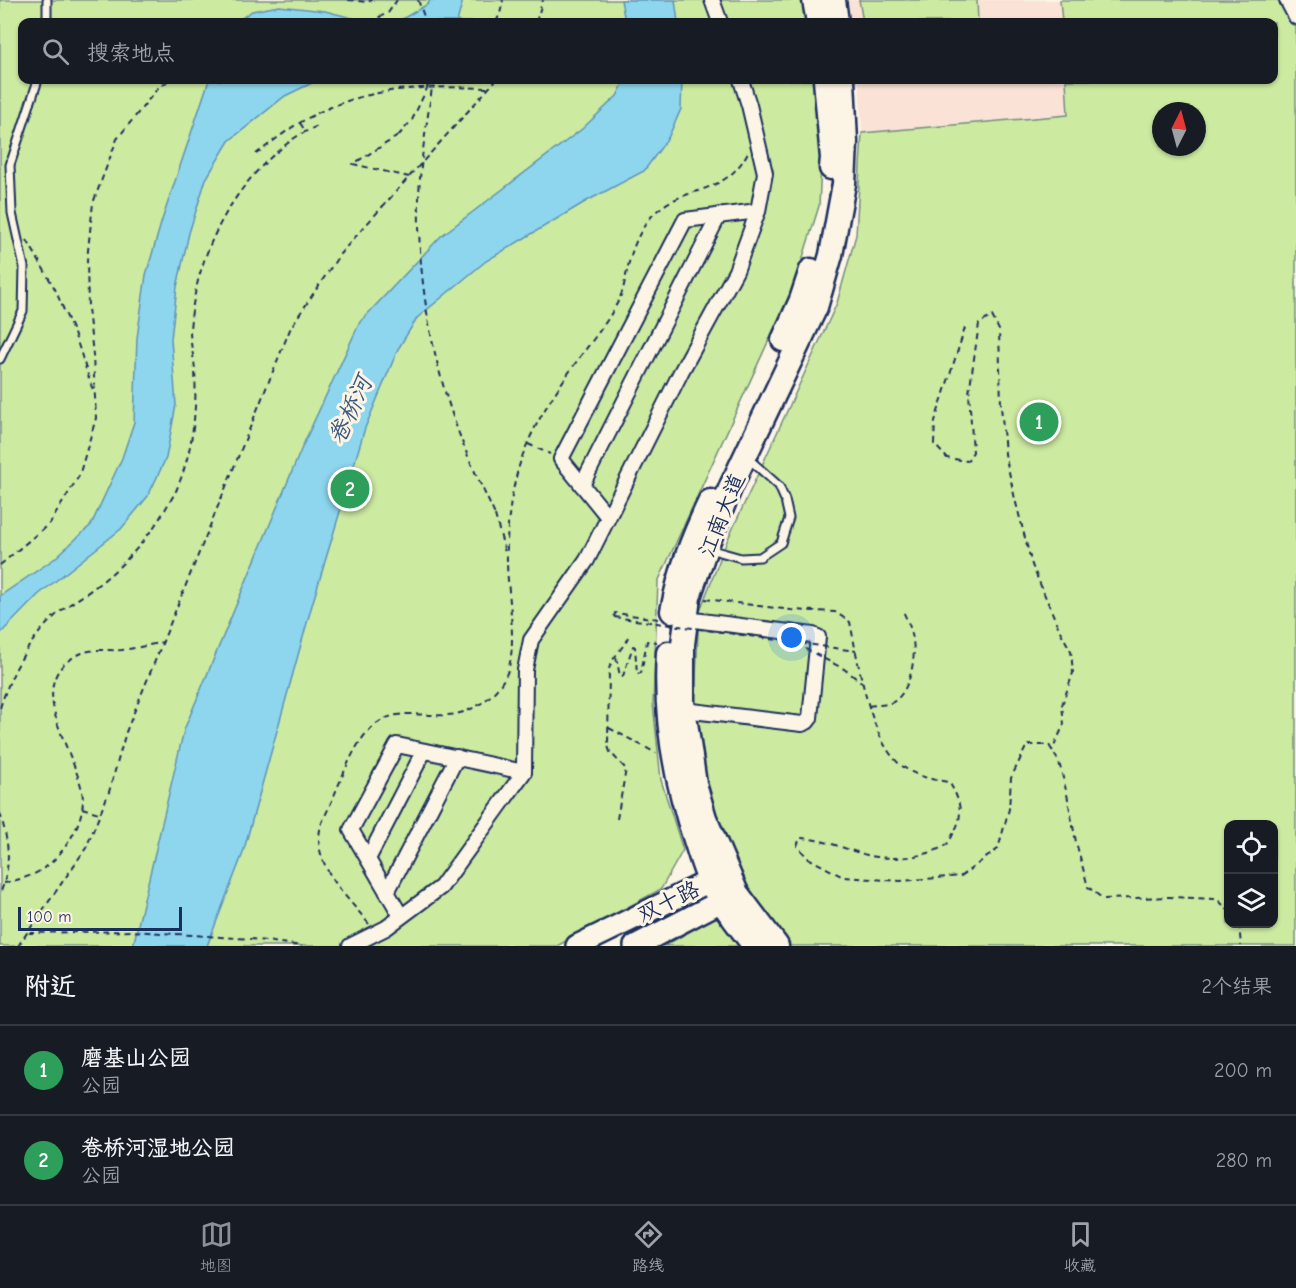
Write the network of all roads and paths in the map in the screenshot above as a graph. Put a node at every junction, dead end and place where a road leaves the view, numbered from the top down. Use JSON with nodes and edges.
{"nodes":[{"id":1,"x":47,"y":0,"type":"edge"},
{"id":2,"x":348,"y":0,"type":"edge"},
{"id":3,"x":372,"y":0,"type":"edge"},
{"id":4,"x":397,"y":0,"type":"edge"},
{"id":5,"x":418,"y":0,"type":"edge"},
{"id":6,"x":503,"y":0,"type":"edge"},
{"id":7,"x":543,"y":0,"type":"edge"},
{"id":8,"x":712,"y":0,"type":"edge"},
{"id":9,"x":814,"y":0,"type":"edge"},
{"id":10,"x":834,"y":0,"type":"edge"},
{"id":11,"x":1287,"y":0,"type":"edge"},
{"id":12,"x":1296,"y":17,"type":"edge"},
{"id":13,"x":47,"y":18,"type":"edge"},
{"id":14,"x":377,"y":18,"type":"edge"},
{"id":15,"x":425,"y":18,"type":"edge"},
{"id":16,"x":498,"y":18,"type":"edge"},
{"id":17,"x":537,"y":18,"type":"edge"},
{"id":18,"x":719,"y":18,"type":"edge"},
{"id":19,"x":817,"y":18,"type":"edge"},
{"id":20,"x":836,"y":18,"type":"edge"},
{"id":21,"x":37,"y":84,"type":"edge"},
{"id":22,"x":164,"y":84,"type":"edge"},
{"id":23,"x":430,"y":84,"type":"edge"},
{"id":24,"x":431,"y":84,"type":"edge"},
{"id":25,"x":434,"y":84,"type":"edge"},
{"id":26,"x":492,"y":84,"type":"edge"},
{"id":27,"x":742,"y":84,"type":"edge"},
{"id":28,"x":825,"y":84,"type":"edge"},
{"id":29,"x":843,"y":84,"type":"edge"},
{"id":30,"x":422,"y":87,"type":"junction"},
{"id":31,"x":489,"y":88,"type":"junction"},
{"id":32,"x":300,"y":123,"type":"junction"},
{"id":33,"x":320,"y":125,"type":"dead end"},
{"id":34,"x":306,"y":132,"type":"junction"},
{"id":35,"x":750,"y":147,"type":"dead end"},
{"id":36,"x":256,"y":154,"type":"dead end"},
{"id":37,"x":409,"y":177,"type":"junction"},
{"id":38,"x":758,"y":211,"type":"junction"},
{"id":39,"x":719,"y":216,"type":"junction"},
{"id":40,"x":26,"y":239,"type":"dead end"},
{"id":41,"x":965,"y":328,"type":"dead end"},
{"id":42,"x":0,"y":359,"type":"edge"},
{"id":43,"x":95,"y":397,"type":"junction"},
{"id":44,"x":528,"y":444,"type":"junction"},
{"id":45,"x":746,"y":456,"type":"junction"},
{"id":46,"x":561,"y":459,"type":"junction"},
{"id":47,"x":582,"y":485,"type":"junction"},
{"id":48,"x":608,"y":517,"type":"junction"},
{"id":49,"x":706,"y":548,"type":"junction"},
{"id":50,"x":507,"y":560,"type":"junction"},
{"id":51,"x":0,"y":565,"type":"edge"},
{"id":52,"x":902,"y":609,"type":"dead end"},
{"id":53,"x":679,"y":620,"type":"junction"},
{"id":54,"x":628,"y":637,"type":"dead end"},
{"id":55,"x":163,"y":642,"type":"junction"},
{"id":56,"x":794,"y":642,"type":"junction"},
{"id":57,"x":856,"y":651,"type":"junction"},
{"id":58,"x":616,"y":657,"type":"junction"},
{"id":59,"x":864,"y":684,"type":"junction"},
{"id":60,"x":869,"y":706,"type":"junction"},
{"id":61,"x":0,"y":708,"type":"edge"},
{"id":62,"x":684,"y":710,"type":"junction"},
{"id":63,"x":609,"y":728,"type":"junction"},
{"id":64,"x":424,"y":751,"type":"junction"},
{"id":65,"x":1052,"y":751,"type":"junction"},
{"id":66,"x":457,"y":757,"type":"junction"},
{"id":67,"x":675,"y":763,"type":"junction"},
{"id":68,"x":524,"y":772,"type":"junction"},
{"id":69,"x":82,"y":808,"type":"junction"},
{"id":70,"x":0,"y":813,"type":"edge"},
{"id":71,"x":100,"y":813,"type":"junction"},
{"id":72,"x":617,"y":819,"type":"dead end"},
{"id":73,"x":368,"y":859,"type":"junction"},
{"id":74,"x":718,"y":877,"type":"junction"},
{"id":75,"x":4,"y":883,"type":"junction"},
{"id":76,"x":387,"y":892,"type":"junction"},
{"id":77,"x":0,"y":894,"type":"edge"},
{"id":78,"x":729,"y":897,"type":"junction"},
{"id":79,"x":1224,"y":906,"type":"edge"},
{"id":80,"x":401,"y":916,"type":"junction"},
{"id":81,"x":1239,"y":928,"type":"edge"},
{"id":82,"x":28,"y":933,"type":"junction"},
{"id":83,"x":376,"y":933,"type":"junction"},
{"id":84,"x":18,"y":946,"type":"edge"},
{"id":85,"x":302,"y":946,"type":"edge"},
{"id":86,"x":350,"y":946,"type":"edge"},
{"id":87,"x":577,"y":946,"type":"edge"},
{"id":88,"x":635,"y":946,"type":"edge"},
{"id":89,"x":754,"y":946,"type":"edge"},
{"id":90,"x":777,"y":946,"type":"edge"},
{"id":91,"x":1241,"y":946,"type":"edge"}],
"edges":[{"from":1,"to":13,"type":"lane"},
{"from":2,"to":3,"type":"path"},
{"from":4,"to":14,"type":"path"},
{"from":5,"to":15,"type":"path"},
{"from":6,"to":16,"type":"path"},
{"from":7,"to":17,"type":"path"},
{"from":8,"to":18,"type":"street"},
{"from":9,"to":19,"type":"highway"},
{"from":10,"to":20,"type":"highway"},
{"from":11,"to":12,"type":"street"},
{"from":21,"to":42,"type":"lane"},
{"from":22,"to":43,"type":"path"},
{"from":23,"to":37,"type":"path","bridge":true},
{"from":24,"to":50,"type":"path","bridge":true},
{"from":25,"to":30,"type":"path"},
{"from":26,"to":31,"type":"path"},
{"from":27,"to":38,"type":"street"},
{"from":28,"to":53,"type":"highway","name":"江南大道"},
{"from":29,"to":45,"type":"highway","name":"江南大道"},
{"from":30,"to":31,"type":"path"},
{"from":30,"to":32,"type":"path"},
{"from":31,"to":37,"type":"path"},
{"from":32,"to":34,"type":"path"},
{"from":32,"to":36,"type":"path"},
{"from":33,"to":34,"type":"path"},
{"from":34,"to":61,"type":"path"},
{"from":35,"to":44,"type":"path"},
{"from":37,"to":55,"type":"path"},
{"from":38,"to":39,"type":"street"},
{"from":38,"to":48,"type":"street"},
{"from":39,"to":46,"type":"street"},
{"from":39,"to":47,"type":"street"},
{"from":40,"to":43,"type":"path"},
{"from":41,"to":65,"type":"path"},
{"from":43,"to":51,"type":"path"},
{"from":44,"to":46,"type":"path"},
{"from":44,"to":50,"type":"path"},
{"from":45,"to":49,"type":"highway","name":"江南大道"},
{"from":45,"to":49,"type":"lane"},
{"from":46,"to":47,"type":"street"},
{"from":47,"to":48,"type":"street"},
{"from":48,"to":68,"type":"street"},
{"from":49,"to":53,"type":"highway","name":"江南大道"},
{"from":50,"to":83,"type":"path"},
{"from":52,"to":60,"type":"path"},
{"from":53,"to":56,"type":"path","bridge":true},
{"from":53,"to":57,"type":"path"},
{"from":53,"to":58,"type":"path"},
{"from":53,"to":62,"type":"highway","name":"江南大道"},
{"from":53,"to":62,"type":"street"},
{"from":53,"to":67,"type":"highway","name":"江南大道"},
{"from":54,"to":58,"type":"path"},
{"from":55,"to":69,"type":"path"},
{"from":55,"to":71,"type":"path"},
{"from":56,"to":57,"type":"path","bridge":true},
{"from":56,"to":59,"type":"path","bridge":true},
{"from":57,"to":59,"type":"path"},
{"from":58,"to":63,"type":"path"},
{"from":59,"to":60,"type":"path"},
{"from":60,"to":65,"type":"path"},
{"from":62,"to":74,"type":"highway","name":"江南大道"},
{"from":63,"to":67,"type":"path"},
{"from":63,"to":72,"type":"path"},
{"from":64,"to":66,"type":"street"},
{"from":64,"to":73,"type":"street"},
{"from":64,"to":73,"type":"street"},
{"from":65,"to":79,"type":"path"},
{"from":66,"to":68,"type":"street"},
{"from":66,"to":76,"type":"street"},
{"from":67,"to":74,"type":"highway","name":"江南大道"},
{"from":68,"to":80,"type":"street"},
{"from":69,"to":71,"type":"path"},
{"from":69,"to":75,"type":"path"},
{"from":70,"to":75,"type":"path"},
{"from":71,"to":82,"type":"path"},
{"from":73,"to":76,"type":"street"},
{"from":74,"to":78,"type":"highway","name":"江南大道"},
{"from":74,"to":87,"type":"main road","name":"双十路"},
{"from":75,"to":77,"type":"path"},
{"from":76,"to":80,"type":"street"},
{"from":78,"to":88,"type":"main road","name":"双十路"},
{"from":78,"to":89,"type":"highway","name":"江南大道"},
{"from":78,"to":90,"type":"highway","name":"江南大道"},
{"from":80,"to":83,"type":"street"},
{"from":81,"to":91,"type":"path"},
{"from":82,"to":84,"type":"path"},
{"from":82,"to":85,"type":"path"},
{"from":83,"to":86,"type":"street"}]}
